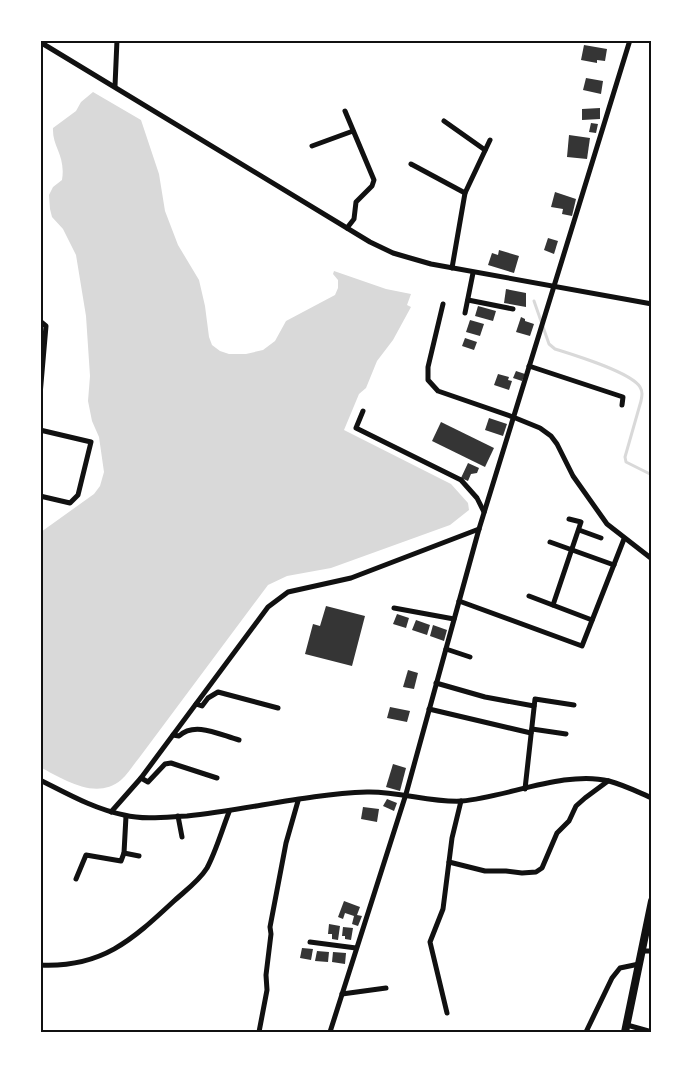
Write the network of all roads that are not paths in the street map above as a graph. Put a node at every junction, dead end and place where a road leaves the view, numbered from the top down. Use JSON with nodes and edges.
{"nodes":[{"id":1,"x":117,"y":40,"type":"edge"},
{"id":2,"x":630,"y":40,"type":"edge"},
{"id":3,"x":40,"y":42,"type":"edge"},
{"id":4,"x":115,"y":87,"type":"junction"},
{"id":5,"x":345,"y":111,"type":"dead end"},
{"id":6,"x":444,"y":121,"type":"dead end"},
{"id":7,"x":353,"y":131,"type":"junction"},
{"id":8,"x":490,"y":140,"type":"dead end"},
{"id":9,"x":312,"y":146,"type":"dead end"},
{"id":10,"x":485,"y":150,"type":"junction"},
{"id":11,"x":411,"y":164,"type":"dead end"},
{"id":12,"x":465,"y":193,"type":"junction"},
{"id":13,"x":347,"y":228,"type":"junction"},
{"id":14,"x":452,"y":268,"type":"junction"},
{"id":15,"x":473,"y":273,"type":"junction"},
{"id":16,"x":554,"y":286,"type":"junction"},
{"id":17,"x":468,"y":300,"type":"junction"},
{"id":18,"x":443,"y":304,"type":"dead end"},
{"id":19,"x":651,"y":304,"type":"edge"},
{"id":20,"x":513,"y":309,"type":"dead end"},
{"id":21,"x":465,"y":313,"type":"dead end"},
{"id":22,"x":40,"y":321,"type":"edge"},
{"id":23,"x":529,"y":366,"type":"junction"},
{"id":24,"x":40,"y":395,"type":"edge"},
{"id":25,"x":622,"y":405,"type":"dead end"},
{"id":26,"x":363,"y":411,"type":"dead end"},
{"id":27,"x":513,"y":417,"type":"junction"},
{"id":28,"x":40,"y":430,"type":"edge"},
{"id":29,"x":40,"y":496,"type":"edge"},
{"id":30,"x":484,"y":512,"type":"junction"},
{"id":31,"x":569,"y":519,"type":"dead end"},
{"id":32,"x":479,"y":529,"type":"junction"},
{"id":33,"x":579,"y":530,"type":"junction"},
{"id":34,"x":602,"y":538,"type":"dead end"},
{"id":35,"x":624,"y":539,"type":"junction"},
{"id":36,"x":550,"y":542,"type":"dead end"},
{"id":37,"x":572,"y":550,"type":"junction"},
{"id":38,"x":651,"y":559,"type":"edge"},
{"id":39,"x":614,"y":565,"type":"junction"},
{"id":40,"x":529,"y":596,"type":"dead end"},
{"id":41,"x":459,"y":601,"type":"junction"},
{"id":42,"x":553,"y":605,"type":"junction"},
{"id":43,"x":394,"y":608,"type":"dead end"},
{"id":44,"x":454,"y":619,"type":"junction"},
{"id":45,"x":592,"y":620,"type":"junction"},
{"id":46,"x":446,"y":649,"type":"junction"},
{"id":47,"x":470,"y":657,"type":"dead end"},
{"id":48,"x":436,"y":683,"type":"junction"},
{"id":49,"x":196,"y":704,"type":"junction"},
{"id":50,"x":574,"y":705,"type":"dead end"},
{"id":51,"x":534,"y":706,"type":"junction"},
{"id":52,"x":278,"y":708,"type":"dead end"},
{"id":53,"x":429,"y":709,"type":"junction"},
{"id":54,"x":531,"y":731,"type":"junction"},
{"id":55,"x":566,"y":734,"type":"dead end"},
{"id":56,"x":173,"y":735,"type":"junction"},
{"id":57,"x":239,"y":740,"type":"dead end"},
{"id":58,"x":141,"y":778,"type":"junction"},
{"id":59,"x":217,"y":778,"type":"dead end"},
{"id":60,"x":40,"y":780,"type":"edge"},
{"id":61,"x":608,"y":781,"type":"junction"},
{"id":62,"x":525,"y":789,"type":"junction"},
{"id":63,"x":406,"y":794,"type":"junction"},
{"id":64,"x":651,"y":798,"type":"edge"},
{"id":65,"x":298,"y":801,"type":"junction"},
{"id":66,"x":461,"y":801,"type":"junction"},
{"id":67,"x":111,"y":812,"type":"junction"},
{"id":68,"x":229,"y":812,"type":"junction"},
{"id":69,"x":126,"y":816,"type":"junction"},
{"id":70,"x":178,"y":816,"type":"junction"},
{"id":71,"x":182,"y":837,"type":"dead end"},
{"id":72,"x":124,"y":853,"type":"junction"},
{"id":73,"x":139,"y":856,"type":"dead end"},
{"id":74,"x":449,"y":862,"type":"junction"},
{"id":75,"x":76,"y":879,"type":"dead end"},
{"id":76,"x":651,"y":902,"type":"edge"},
{"id":77,"x":310,"y":942,"type":"dead end"},
{"id":78,"x":356,"y":948,"type":"junction"},
{"id":79,"x":642,"y":951,"type":"junction"},
{"id":80,"x":651,"y":951,"type":"edge"},
{"id":81,"x":639,"y":964,"type":"junction"},
{"id":82,"x":40,"y":965,"type":"edge"},
{"id":83,"x":386,"y":988,"type":"dead end"},
{"id":84,"x":342,"y":994,"type":"junction"},
{"id":85,"x":447,"y":1012,"type":"dead end"},
{"id":86,"x":626,"y":1029,"type":"edge"},
{"id":87,"x":259,"y":1032,"type":"edge"},
{"id":88,"x":330,"y":1032,"type":"edge"},
{"id":89,"x":586,"y":1032,"type":"edge"},
{"id":90,"x":651,"y":1032,"type":"edge"}],
"edges":[{"from":1,"to":4,"type":"street"},
{"from":2,"to":16,"type":"street"},
{"from":3,"to":4,"type":"street"},
{"from":4,"to":13,"type":"street"},
{"from":5,"to":7,"type":"street"},
{"from":6,"to":10,"type":"street"},
{"from":7,"to":9,"type":"street"},
{"from":7,"to":13,"type":"street"},
{"from":8,"to":10,"type":"street"},
{"from":10,"to":12,"type":"street"},
{"from":11,"to":12,"type":"street"},
{"from":12,"to":14,"type":"street"},
{"from":13,"to":14,"type":"street"},
{"from":14,"to":15,"type":"street"},
{"from":15,"to":16,"type":"street"},
{"from":15,"to":17,"type":"street"},
{"from":16,"to":19,"type":"street"},
{"from":16,"to":23,"type":"street"},
{"from":17,"to":20,"type":"street"},
{"from":17,"to":21,"type":"street"},
{"from":18,"to":27,"type":"street"},
{"from":22,"to":24,"type":"street"},
{"from":23,"to":25,"type":"street"},
{"from":23,"to":27,"type":"street"},
{"from":26,"to":30,"type":"street"},
{"from":27,"to":30,"type":"street"},
{"from":27,"to":35,"type":"street"},
{"from":28,"to":29,"type":"street"},
{"from":30,"to":32,"type":"street"},
{"from":31,"to":33,"type":"street"},
{"from":32,"to":41,"type":"street"},
{"from":32,"to":49,"type":"street"},
{"from":33,"to":34,"type":"street"},
{"from":33,"to":37,"type":"street"},
{"from":35,"to":38,"type":"street"},
{"from":35,"to":39,"type":"street"},
{"from":36,"to":37,"type":"street"},
{"from":37,"to":39,"type":"street"},
{"from":37,"to":42,"type":"street"},
{"from":39,"to":45,"type":"street"},
{"from":40,"to":42,"type":"street"},
{"from":41,"to":44,"type":"street"},
{"from":41,"to":45,"type":"street"},
{"from":42,"to":45,"type":"street"},
{"from":43,"to":44,"type":"street"},
{"from":44,"to":46,"type":"street"},
{"from":46,"to":47,"type":"street"},
{"from":46,"to":48,"type":"street"},
{"from":48,"to":51,"type":"street"},
{"from":48,"to":53,"type":"street"},
{"from":49,"to":52,"type":"street"},
{"from":49,"to":56,"type":"street"},
{"from":50,"to":51,"type":"street"},
{"from":51,"to":54,"type":"street"},
{"from":53,"to":54,"type":"street"},
{"from":53,"to":63,"type":"street"},
{"from":54,"to":55,"type":"street"},
{"from":54,"to":62,"type":"street"},
{"from":56,"to":57,"type":"street"},
{"from":56,"to":58,"type":"street"},
{"from":58,"to":59,"type":"street"},
{"from":58,"to":67,"type":"street"},
{"from":60,"to":67,"type":"street"},
{"from":61,"to":62,"type":"street"},
{"from":61,"to":64,"type":"street"},
{"from":61,"to":74,"type":"street"},
{"from":62,"to":66,"type":"street"},
{"from":63,"to":65,"type":"street"},
{"from":63,"to":66,"type":"street"},
{"from":63,"to":78,"type":"street"},
{"from":65,"to":68,"type":"street"},
{"from":65,"to":87,"type":"street"},
{"from":66,"to":74,"type":"street"},
{"from":67,"to":69,"type":"street"},
{"from":68,"to":70,"type":"street"},
{"from":68,"to":82,"type":"street"},
{"from":69,"to":70,"type":"street"},
{"from":69,"to":72,"type":"street"},
{"from":70,"to":71,"type":"street"},
{"from":72,"to":73,"type":"street"},
{"from":72,"to":75,"type":"street"},
{"from":74,"to":85,"type":"street"},
{"from":76,"to":79,"type":"main road"},
{"from":77,"to":78,"type":"street"},
{"from":78,"to":84,"type":"street"},
{"from":79,"to":80,"type":"street"},
{"from":79,"to":81,"type":"main road"},
{"from":81,"to":86,"type":"main road"},
{"from":81,"to":89,"type":"street"},
{"from":83,"to":84,"type":"street"},
{"from":84,"to":88,"type":"street"},
{"from":86,"to":90,"type":"street"}]}
